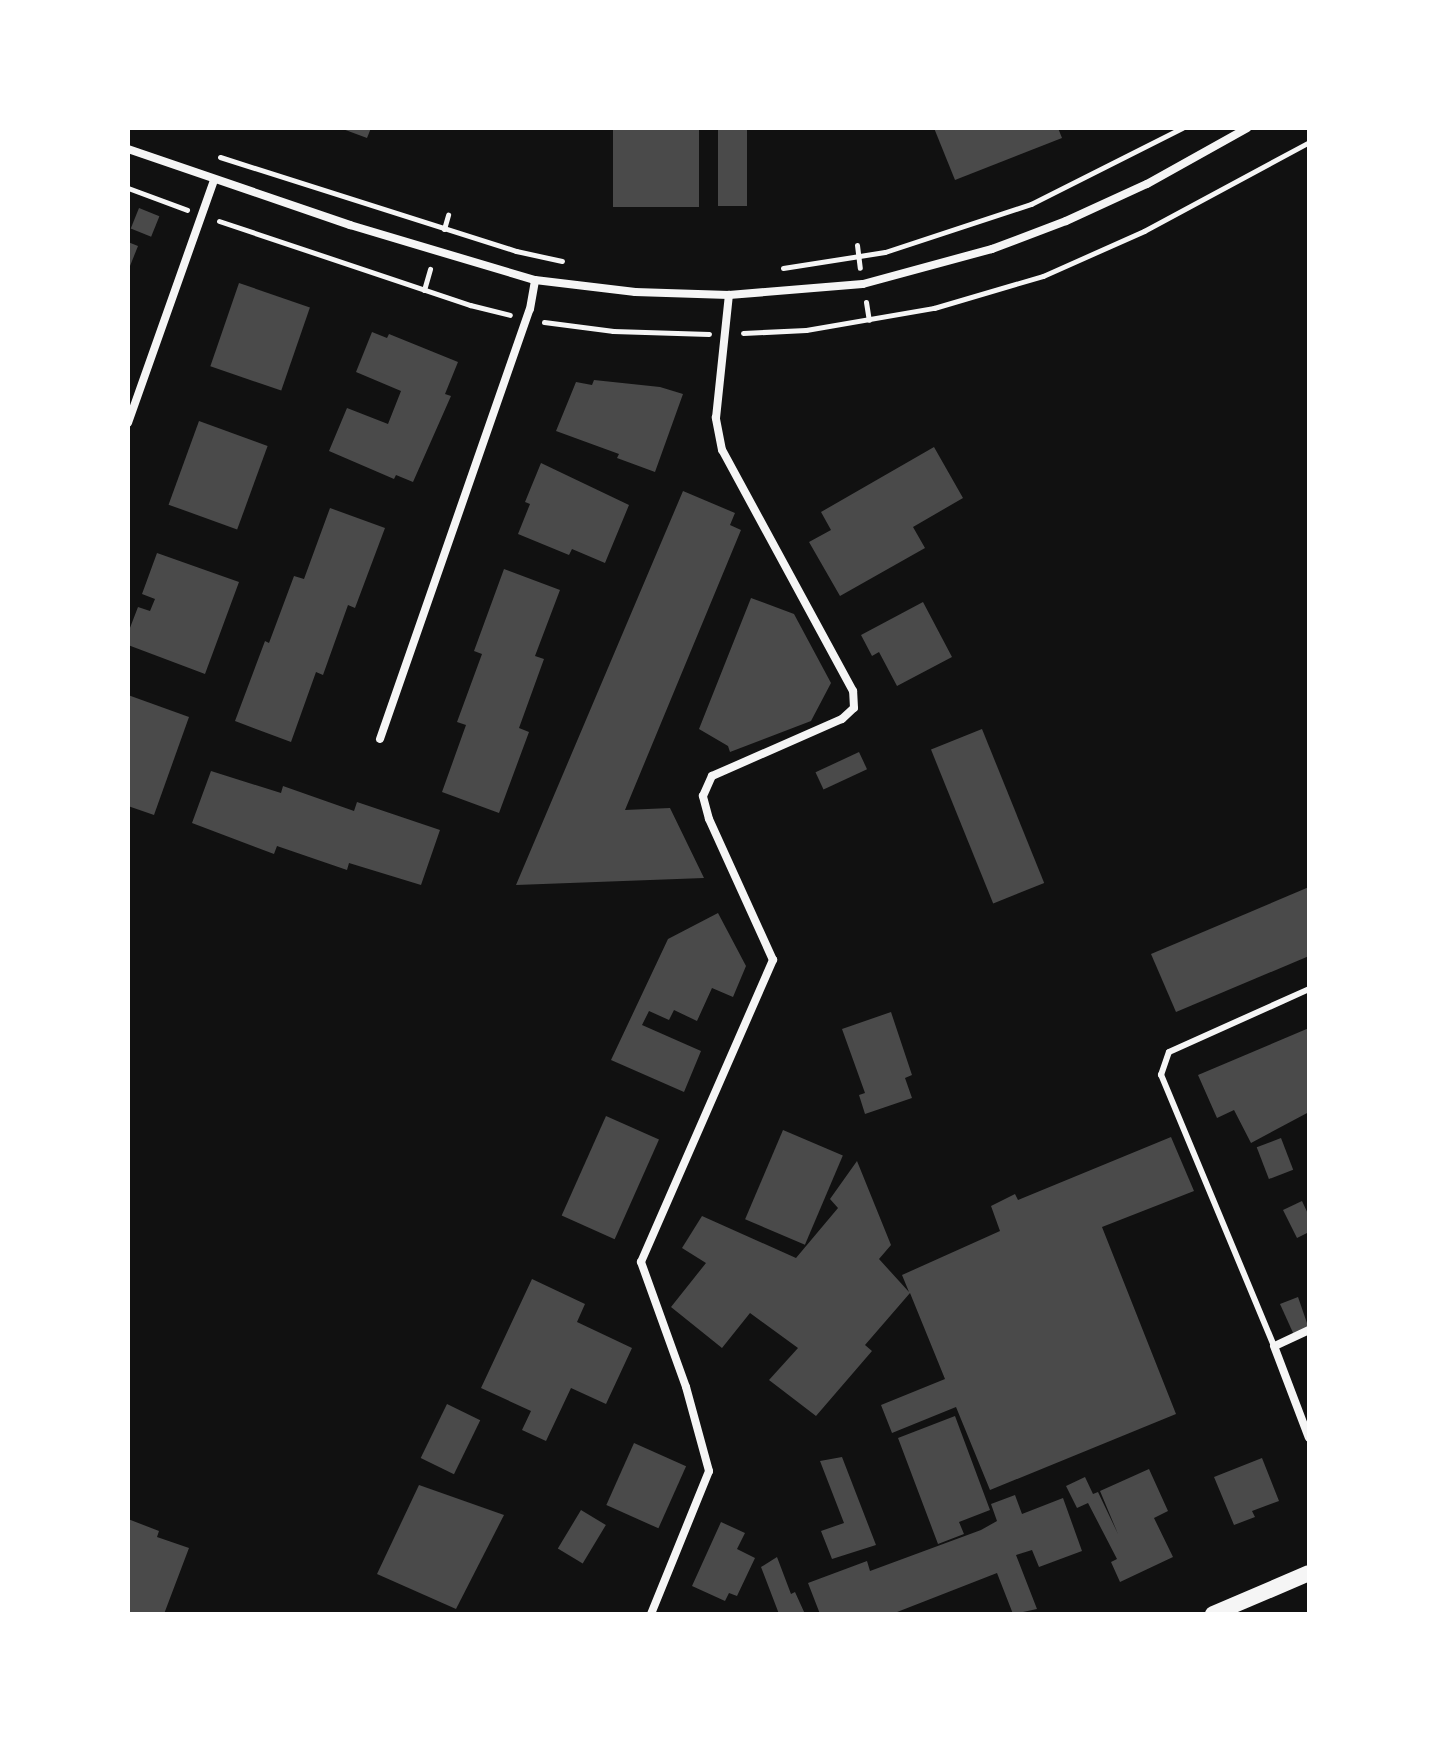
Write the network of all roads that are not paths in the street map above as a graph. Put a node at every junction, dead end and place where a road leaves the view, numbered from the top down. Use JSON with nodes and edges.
{"nodes":[{"id":1,"x":1247,"y":128,"type":"edge"},
{"id":2,"x":128,"y":149,"type":"edge"},
{"id":3,"x":214,"y":180,"type":"junction"},
{"id":4,"x":535,"y":280,"type":"junction"},
{"id":5,"x":729,"y":295,"type":"junction"},
{"id":6,"x":128,"y":423,"type":"edge"},
{"id":7,"x":380,"y":739,"type":"dead end"},
{"id":8,"x":1309,"y":989,"type":"edge"},
{"id":9,"x":1309,"y":1330,"type":"edge"},
{"id":10,"x":1274,"y":1346,"type":"junction"},
{"id":11,"x":1309,"y":1438,"type":"edge"},
{"id":12,"x":1309,"y":1573,"type":"edge"},
{"id":13,"x":651,"y":1614,"type":"edge"},
{"id":14,"x":1213,"y":1614,"type":"edge"}],
"edges":[{"from":1,"to":5,"type":"street"},
{"from":2,"to":3,"type":"street"},
{"from":3,"to":4,"type":"street"},
{"from":3,"to":6,"type":"street"},
{"from":4,"to":5,"type":"street"},
{"from":4,"to":7,"type":"street"},
{"from":5,"to":13,"type":"street"},
{"from":8,"to":10,"type":"lane"},
{"from":9,"to":10,"type":"street"},
{"from":10,"to":11,"type":"street"},
{"from":12,"to":14,"type":"main road"}]}
